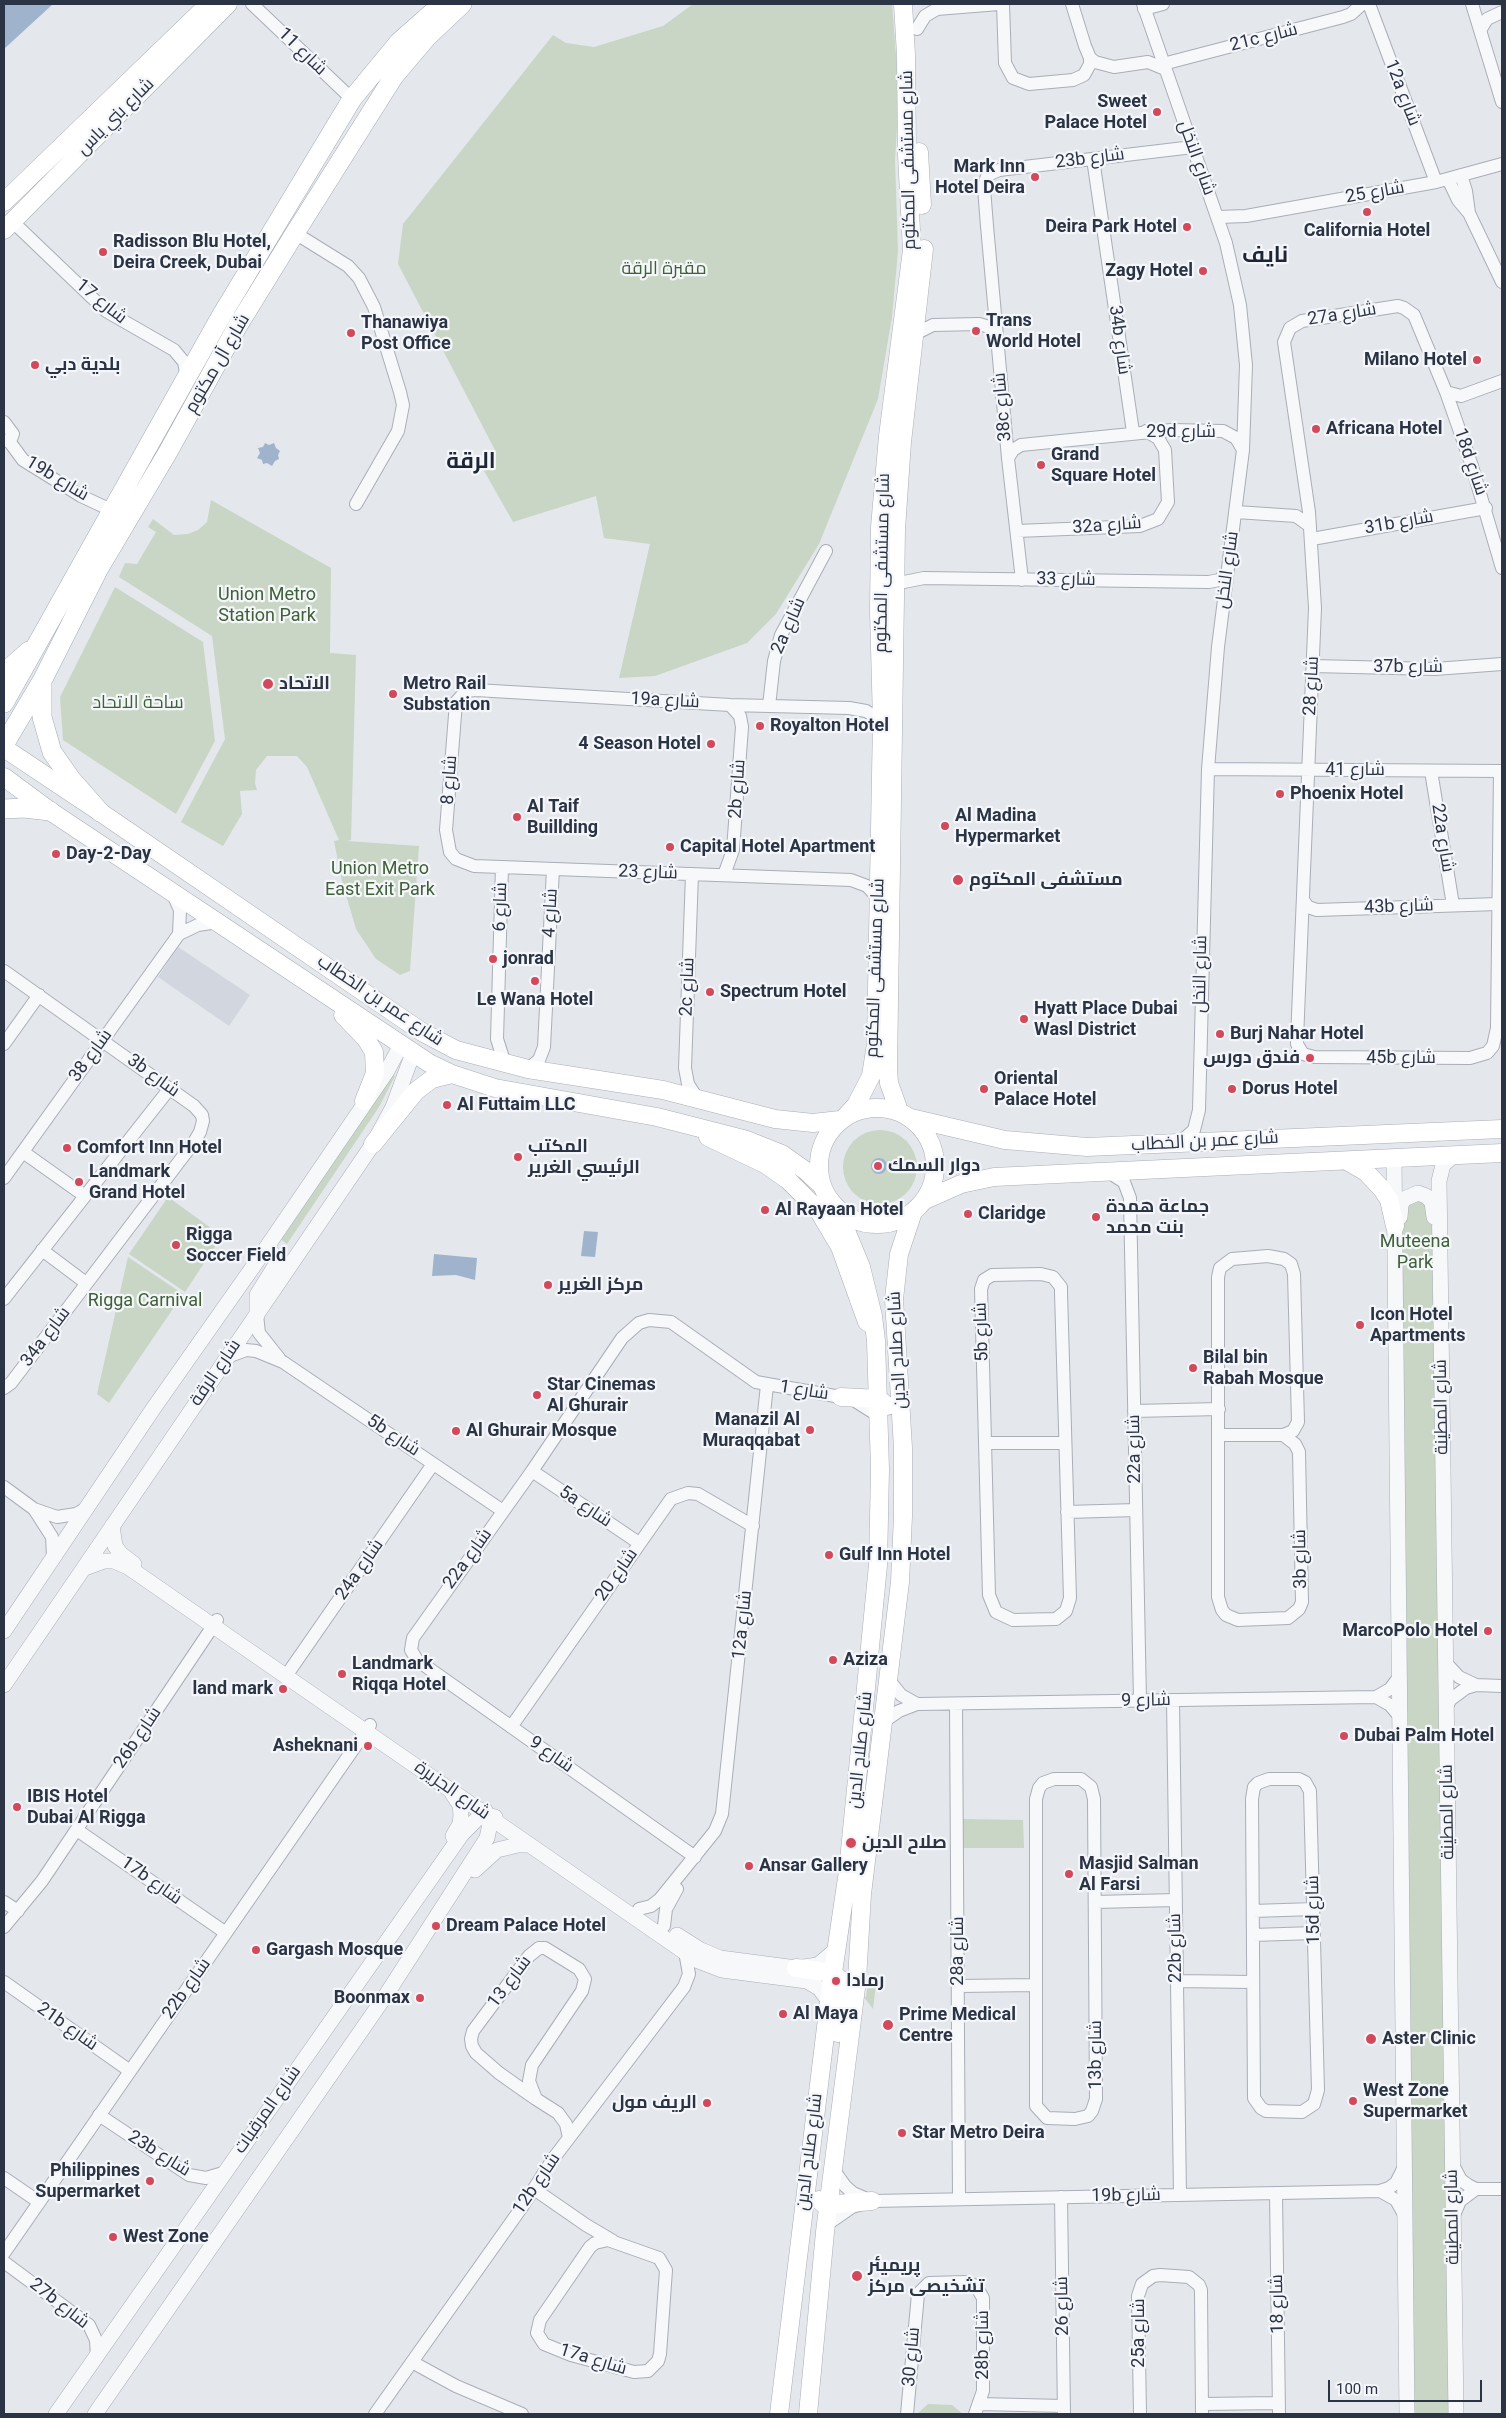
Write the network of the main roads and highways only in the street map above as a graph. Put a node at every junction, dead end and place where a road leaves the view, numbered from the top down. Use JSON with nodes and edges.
{"nodes":[{"id":1,"x":209,"y":4,"type":"edge"},
{"id":2,"x":228,"y":4,"type":"edge"},
{"id":3,"x":442,"y":4,"type":"edge"},
{"id":4,"x":462,"y":4,"type":"edge"},
{"id":5,"x":903,"y":4,"type":"edge"},
{"id":6,"x":915,"y":4,"type":"edge"},
{"id":7,"x":123,"y":86,"type":"junction"},
{"id":8,"x":352,"y":99,"type":"junction"},
{"id":9,"x":4,"y":202,"type":"edge"},
{"id":10,"x":9,"y":226,"type":"edge"},
{"id":11,"x":295,"y":233,"type":"junction"},
{"id":12,"x":229,"y":323,"type":"junction"},
{"id":13,"x":889,"y":577,"type":"junction"},
{"id":14,"x":40,"y":642,"type":"junction"},
{"id":15,"x":4,"y":673,"type":"edge"},
{"id":16,"x":43,"y":678,"type":"junction"},
{"id":17,"x":4,"y":703,"type":"edge"},
{"id":18,"x":4,"y":746,"type":"edge"},
{"id":19,"x":4,"y":777,"type":"edge"},
{"id":20,"x":4,"y":809,"type":"edge"},
{"id":21,"x":50,"y":810,"type":"junction"},
{"id":22,"x":100,"y":812,"type":"junction"},
{"id":23,"x":334,"y":999,"type":"junction"},
{"id":24,"x":415,"y":1027,"type":"junction"},
{"id":25,"x":407,"y":1049,"type":"junction"},
{"id":26,"x":452,"y":1074,"type":"junction"},
{"id":27,"x":364,"y":1101,"type":"road end"},
{"id":28,"x":905,"y":1114,"type":"junction"},
{"id":29,"x":842,"y":1119,"type":"junction"},
{"id":30,"x":674,"y":1121,"type":"junction"},
{"id":31,"x":1481,"y":1130,"type":"junction"},
{"id":32,"x":1502,"y":1130,"type":"edge"},
{"id":33,"x":374,"y":1144,"type":"road end"},
{"id":34,"x":1502,"y":1153,"type":"edge"},
{"id":35,"x":1394,"y":1159,"type":"junction"},
{"id":36,"x":1348,"y":1161,"type":"junction"},
{"id":37,"x":822,"y":1186,"type":"junction"},
{"id":38,"x":919,"y":1206,"type":"junction"},
{"id":39,"x":837,"y":1209,"type":"junction"},
{"id":40,"x":1394,"y":1226,"type":"road end"},
{"id":41,"x":876,"y":1341,"type":"junction"},
{"id":42,"x":841,"y":1397,"type":"road end"},
{"id":43,"x":880,"y":1408,"type":"junction"},
{"id":44,"x":904,"y":1503,"type":"junction"},
{"id":45,"x":796,"y":1968,"type":"road end"},
{"id":46,"x":832,"y":1973,"type":"junction"},
{"id":47,"x":820,"y":2071,"type":"junction"},
{"id":48,"x":841,"y":2106,"type":"junction"},
{"id":49,"x":872,"y":2200,"type":"road end"},
{"id":50,"x":829,"y":2205,"type":"junction"},
{"id":51,"x":779,"y":2414,"type":"edge"},
{"id":52,"x":808,"y":2414,"type":"edge"}],
"edges":[{"from":1,"to":7,"type":"main road","name":"شارع بني ياس"},
{"from":2,"to":10,"type":"main road","name":"شارع بني ياس"},
{"from":3,"to":8,"type":"main road","name":"شارع آل مكتوم"},
{"from":4,"to":11,"type":"main road","name":"شارع آل مكتوم"},
{"from":5,"to":13,"type":"main road","name":"شارع مستشفى المكتوم"},
{"from":6,"to":13,"type":"main road","name":"شارع مستشفى المكتوم"},
{"from":7,"to":9,"type":"main road","name":"شارع بني ياس"},
{"from":7,"to":10,"type":"main road"},
{"from":8,"to":11,"type":"main road"},
{"from":8,"to":12,"type":"main road","name":"شارع آل مكتوم"},
{"from":11,"to":12,"type":"main road","name":"شارع آل مكتوم"},
{"from":12,"to":14,"type":"main road","name":"شارع آل مكتوم"},
{"from":12,"to":16,"type":"main road","name":"شارع آل مكتوم"},
{"from":13,"to":28,"type":"main road","name":"شارع مستشفى المكتوم"},
{"from":13,"to":29,"type":"main road","name":"شارع مستشفى المكتوم"},
{"from":14,"to":15,"type":"main road"},
{"from":14,"to":17,"type":"main road","name":"شارع آل مكتوم"},
{"from":16,"to":18,"type":"main road","name":"شارع آل مكتوم"},
{"from":16,"to":22,"type":"main road"},
{"from":18,"to":22,"type":"main road","name":"شارع عمر بن الخطاب"},
{"from":19,"to":21,"type":"main road","name":"شارع عمر بن الخطاب"},
{"from":20,"to":21,"type":"main road"},
{"from":21,"to":23,"type":"main road","name":"شارع عمر بن الخطاب"},
{"from":22,"to":24,"type":"main road","name":"شارع عمر بن الخطاب"},
{"from":23,"to":25,"type":"main road","name":"شارع عمر بن الخطاب"},
{"from":23,"to":27,"type":"main road"},
{"from":24,"to":25,"type":"main road"},
{"from":24,"to":29,"type":"main road","name":"شارع عمر بن الخطاب"},
{"from":25,"to":26,"type":"main road","name":"شارع عمر بن الخطاب"},
{"from":26,"to":30,"type":"main road","name":"شارع عمر بن الخطاب"},
{"from":26,"to":33,"type":"main road"},
{"from":28,"to":29,"type":"main road"},
{"from":28,"to":31,"type":"main road","name":"شارع عمر بن الخطاب"},
{"from":28,"to":38,"type":"main road"},
{"from":29,"to":37,"type":"main road"},
{"from":30,"to":37,"type":"main road","name":"شارع عمر بن الخطاب"},
{"from":30,"to":41,"type":"main road"},
{"from":31,"to":32,"type":"main road","name":"شارع عمر بن الخطاب"},
{"from":31,"to":35,"type":"main road"},
{"from":34,"to":35,"type":"main road","name":"شارع عمر بن الخطاب"},
{"from":35,"to":36,"type":"main road","name":"شارع عمر بن الخطاب"},
{"from":36,"to":38,"type":"main road","name":"شارع عمر بن الخطاب"},
{"from":36,"to":40,"type":"main road"},
{"from":37,"to":39,"type":"main road"},
{"from":38,"to":39,"type":"main road"},
{"from":38,"to":44,"type":"main road","name":"شارع صلاح الدين"},
{"from":39,"to":41,"type":"main road","name":"شارع صلاح الدين"},
{"from":41,"to":43,"type":"main road","name":"شارع صلاح الدين"},
{"from":42,"to":43,"type":"main road"},
{"from":43,"to":44,"type":"main road"},
{"from":43,"to":46,"type":"main road","name":"شارع صلاح الدين"},
{"from":44,"to":48,"type":"main road","name":"شارع صلاح الدين"},
{"from":45,"to":46,"type":"main road"},
{"from":46,"to":47,"type":"main road","name":"شارع صلاح الدين"},
{"from":46,"to":48,"type":"main road"},
{"from":47,"to":50,"type":"main road"},
{"from":47,"to":51,"type":"main road","name":"شارع صلاح الدين"},
{"from":48,"to":50,"type":"main road","name":"شارع صلاح الدين"},
{"from":49,"to":50,"type":"main road"},
{"from":50,"to":52,"type":"main road","name":"شارع صلاح الدين"}]}
